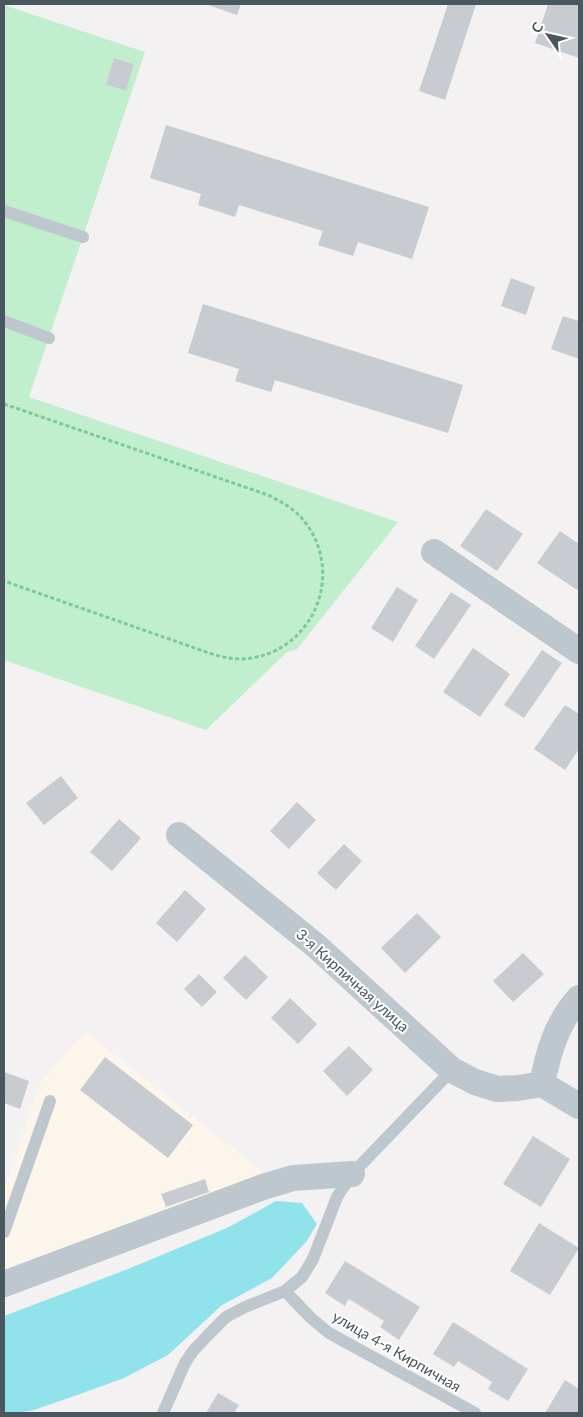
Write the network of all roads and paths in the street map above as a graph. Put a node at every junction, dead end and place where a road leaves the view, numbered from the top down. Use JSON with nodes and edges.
{"nodes":[{"id":1,"x":4,"y":211,"type":"edge"},
{"id":2,"x":83,"y":236,"type":"dead end"},
{"id":3,"x":4,"y":321,"type":"edge"},
{"id":4,"x":49,"y":338,"type":"dead end"},
{"id":5,"x":4,"y":404,"type":"edge"},
{"id":6,"x":434,"y":552,"type":"dead end"},
{"id":7,"x":4,"y":581,"type":"edge"},
{"id":8,"x":579,"y":651,"type":"edge"},
{"id":9,"x":179,"y":835,"type":"dead end"},
{"id":10,"x":579,"y":998,"type":"edge"},
{"id":11,"x":452,"y":1070,"type":"junction"},
{"id":12,"x":542,"y":1084,"type":"junction"},
{"id":13,"x":50,"y":1101,"type":"dead end"},
{"id":14,"x":579,"y":1106,"type":"edge"},
{"id":15,"x":352,"y":1174,"type":"junction"},
{"id":16,"x":4,"y":1232,"type":"edge"},
{"id":17,"x":4,"y":1284,"type":"edge"},
{"id":18,"x":285,"y":1291,"type":"junction"},
{"id":19,"x":163,"y":1413,"type":"edge"},
{"id":20,"x":475,"y":1413,"type":"edge"}],
"edges":[{"from":1,"to":2,"type":"lane"},
{"from":3,"to":4,"type":"lane"},
{"from":5,"to":7,"type":"path"},
{"from":6,"to":8,"type":"street"},
{"from":9,"to":11,"type":"street","name":"3-я Кирпичная улица"},
{"from":10,"to":12,"type":"street"},
{"from":11,"to":12,"type":"street","name":"3-я Кирпичная улица"},
{"from":11,"to":15,"type":"lane"},
{"from":12,"to":14,"type":"street"},
{"from":13,"to":16,"type":"lane"},
{"from":15,"to":17,"type":"street"},
{"from":15,"to":18,"type":"lane"},
{"from":18,"to":19,"type":"lane"},
{"from":18,"to":20,"type":"lane","name":"улица 4-я Кирпичная"}]}
